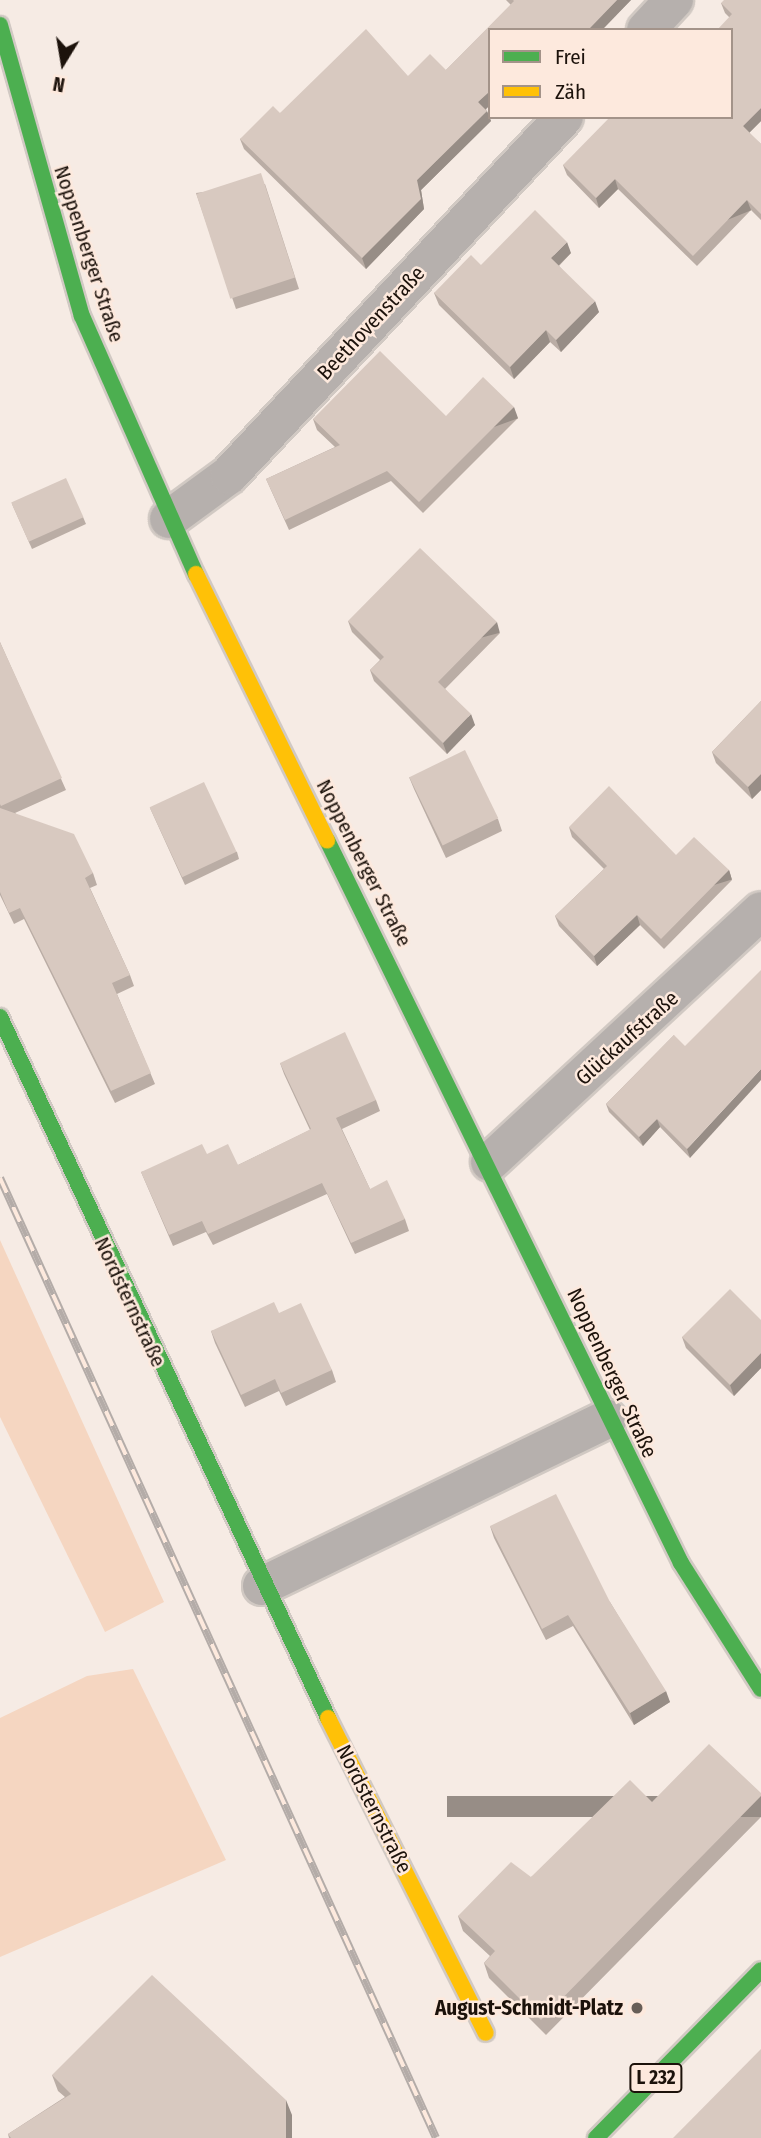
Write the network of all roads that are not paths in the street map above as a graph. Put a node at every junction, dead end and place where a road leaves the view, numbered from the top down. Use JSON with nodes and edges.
{"nodes":[{"id":1,"x":674,"y":0,"type":"edge"},
{"id":2,"x":0,"y":25,"type":"edge"},
{"id":3,"x":648,"y":28,"type":"edge"},
{"id":4,"x":562,"y":119,"type":"edge"},
{"id":5,"x":169,"y":519,"type":"junction"},
{"id":6,"x":761,"y":911,"type":"edge"},
{"id":7,"x":0,"y":1017,"type":"edge"},
{"id":8,"x":490,"y":1162,"type":"junction"},
{"id":9,"x":608,"y":1419,"type":"junction"},
{"id":10,"x":262,"y":1586,"type":"junction"},
{"id":11,"x":761,"y":1689,"type":"edge"},
{"id":12,"x":761,"y":1970,"type":"edge"},
{"id":13,"x":486,"y":2033,"type":"dead end"},
{"id":14,"x":596,"y":2138,"type":"edge"}],
"edges":[{"from":1,"to":3,"type":"street"},
{"from":2,"to":5,"type":"street","name":"Noppenberger Straße"},
{"from":4,"to":5,"type":"street","name":"Beethovenstraße"},
{"from":5,"to":8,"type":"street","name":"Noppenberger Straße"},
{"from":6,"to":8,"type":"street","name":"Glückaufstraße"},
{"from":7,"to":10,"type":"street","name":"Nordsternstraße"},
{"from":8,"to":9,"type":"street","name":"Noppenberger Straße"},
{"from":9,"to":10,"type":"street"},
{"from":9,"to":11,"type":"street","name":"Noppenberger Straße"},
{"from":10,"to":13,"type":"street","name":"Nordsternstraße"},
{"from":12,"to":14,"type":"street","number":"L 232"}]}
